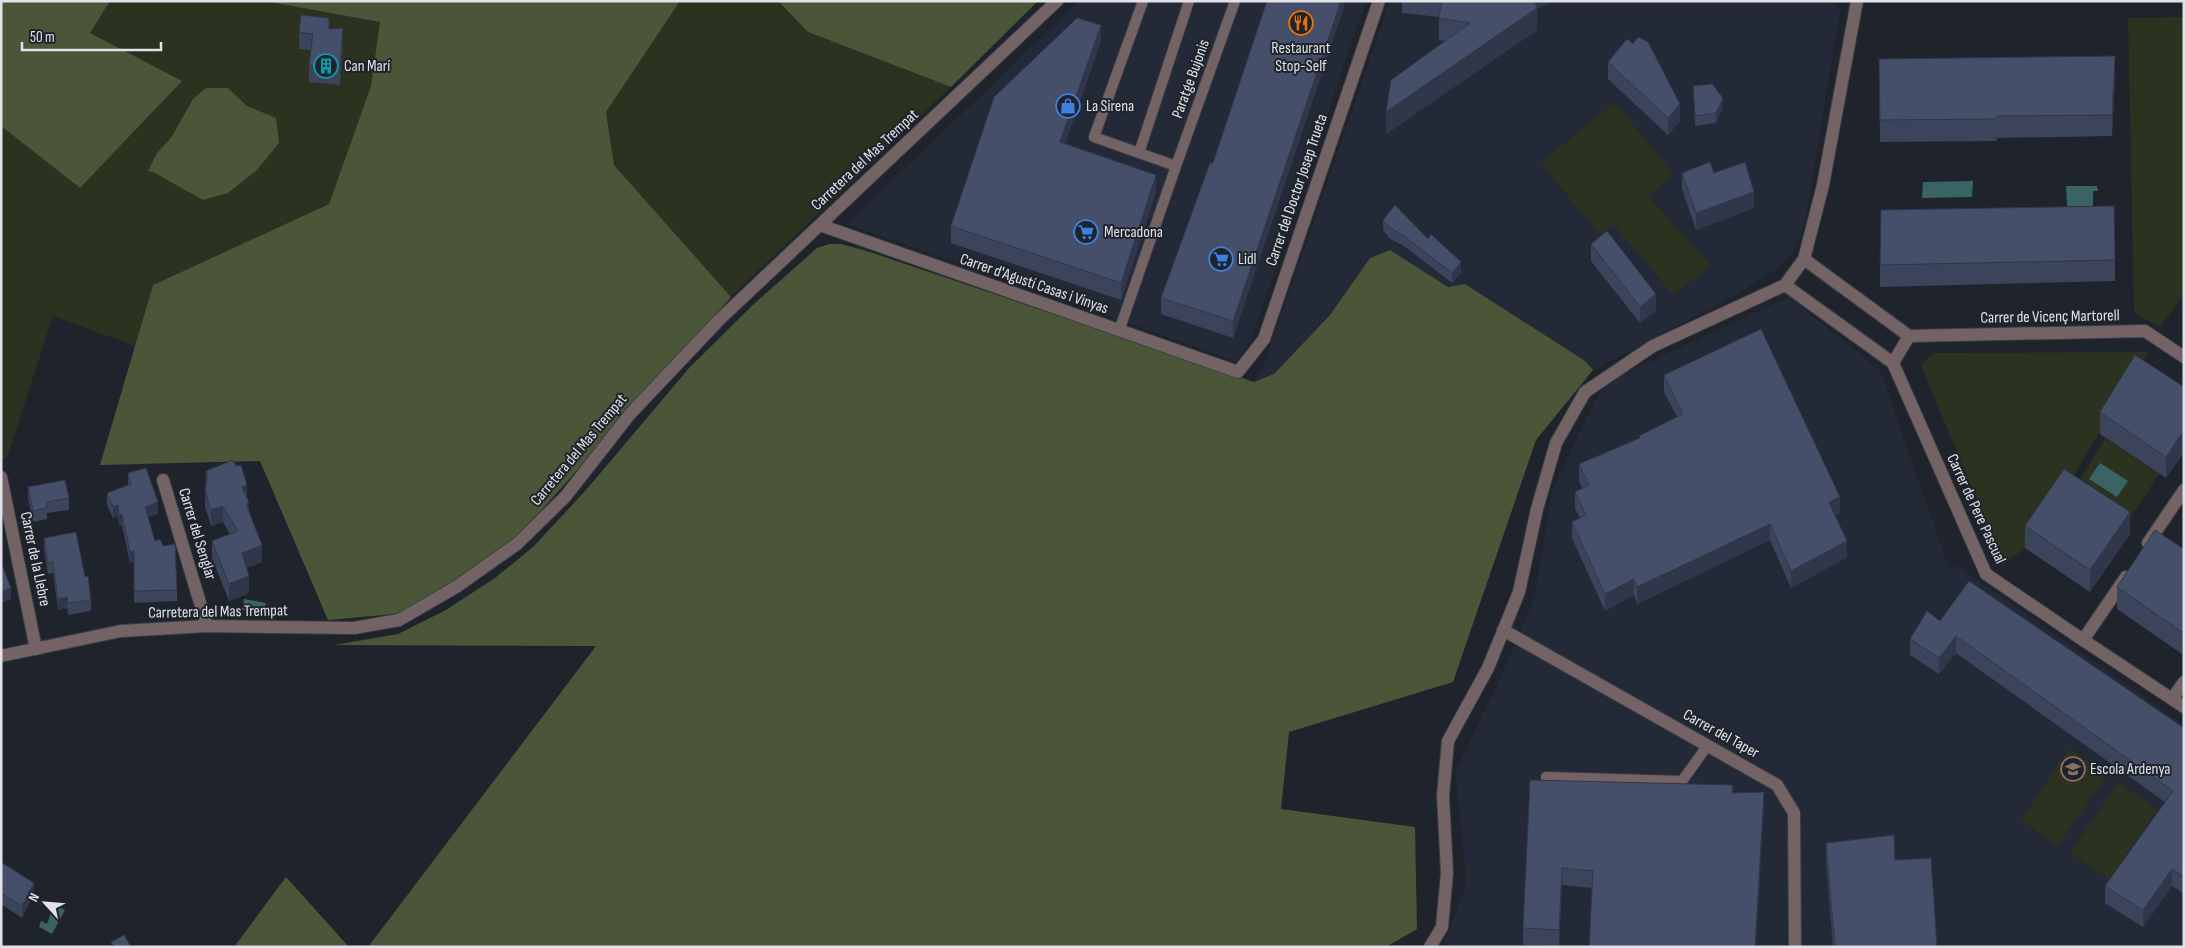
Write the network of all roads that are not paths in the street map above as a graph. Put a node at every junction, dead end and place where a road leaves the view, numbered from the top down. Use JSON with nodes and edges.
{"nodes":[{"id":1,"x":1057,"y":1,"type":"edge"},
{"id":2,"x":1142,"y":1,"type":"edge"},
{"id":3,"x":1189,"y":1,"type":"edge"},
{"id":4,"x":1235,"y":1,"type":"edge"},
{"id":5,"x":1857,"y":1,"type":"edge"},
{"id":6,"x":1377,"y":4,"type":"edge"},
{"id":7,"x":1139,"y":153,"type":"junction"},
{"id":8,"x":1176,"y":166,"type":"junction"},
{"id":9,"x":820,"y":225,"type":"junction"},
{"id":10,"x":1804,"y":259,"type":"junction"},
{"id":11,"x":1785,"y":285,"type":"junction"},
{"id":12,"x":1119,"y":331,"type":"junction"},
{"id":13,"x":1909,"y":336,"type":"junction"},
{"id":14,"x":2184,"y":357,"type":"edge"},
{"id":15,"x":1892,"y":363,"type":"junction"},
{"id":16,"x":1238,"y":372,"type":"joint"},
{"id":17,"x":1,"y":477,"type":"edge"},
{"id":18,"x":163,"y":480,"type":"dead end"},
{"id":19,"x":2184,"y":490,"type":"edge"},
{"id":20,"x":207,"y":626,"type":"junction"},
{"id":21,"x":1503,"y":630,"type":"junction"},
{"id":22,"x":2083,"y":640,"type":"junction"},
{"id":23,"x":36,"y":649,"type":"junction"},
{"id":24,"x":1,"y":656,"type":"edge"},
{"id":25,"x":2184,"y":682,"type":"edge"},
{"id":26,"x":2172,"y":699,"type":"junction"},
{"id":27,"x":2184,"y":707,"type":"edge"},
{"id":28,"x":1708,"y":746,"type":"junction"},
{"id":29,"x":1546,"y":777,"type":"dead end"},
{"id":30,"x":1430,"y":947,"type":"edge"},
{"id":31,"x":1795,"y":947,"type":"edge"}],
"edges":[{"from":1,"to":9,"type":"street","name":"Carretera del Mas Trempat"},
{"from":2,"to":7,"type":"lane"},
{"from":3,"to":7,"type":"lane","name":"Paratge Bujonis"},
{"from":4,"to":8,"type":"lane","name":"Paratge Bujonis"},
{"from":5,"to":10,"type":"street"},
{"from":6,"to":16,"type":"street","name":"Carrer del Doctor Josep Trueta"},
{"from":7,"to":8,"type":"lane"},
{"from":8,"to":12,"type":"lane","name":"Paratge Bujonis"},
{"from":9,"to":12,"type":"street","name":"Carrer d'Agustí Casas i Vinyas"},
{"from":9,"to":20,"type":"street","name":"Carretera del Mas Trempat"},
{"from":10,"to":11,"type":"street"},
{"from":10,"to":13,"type":"street"},
{"from":11,"to":15,"type":"street","name":"Carrer de Pere Pascual"},
{"from":11,"to":21,"type":"street"},
{"from":12,"to":16,"type":"street","name":"Carrer d'Agustí Casas i Vinyas"},
{"from":13,"to":14,"type":"street","name":"Carrer de Vicenç Martorell"},
{"from":13,"to":15,"type":"street"},
{"from":15,"to":22,"type":"street","name":"Carrer de Pere Pascual"},
{"from":17,"to":23,"type":"street","name":"Carrer de la Llebre"},
{"from":18,"to":20,"type":"street","name":"Carrer del Senglar"},
{"from":19,"to":22,"type":"street"},
{"from":20,"to":23,"type":"street","name":"Carretera del Mas Trempat"},
{"from":21,"to":28,"type":"street","name":"Carrer del Taper"},
{"from":21,"to":30,"type":"street"},
{"from":22,"to":26,"type":"street","name":"Carrer de Pere Pascual"},
{"from":23,"to":24,"type":"street","name":"Carretera del Mas Trempat"},
{"from":25,"to":26,"type":"street"},
{"from":26,"to":27,"type":"street","name":"Carrer de Pere Pascual"},
{"from":28,"to":29,"type":"lane"},
{"from":28,"to":31,"type":"street","name":"Carrer del Taper"}]}
